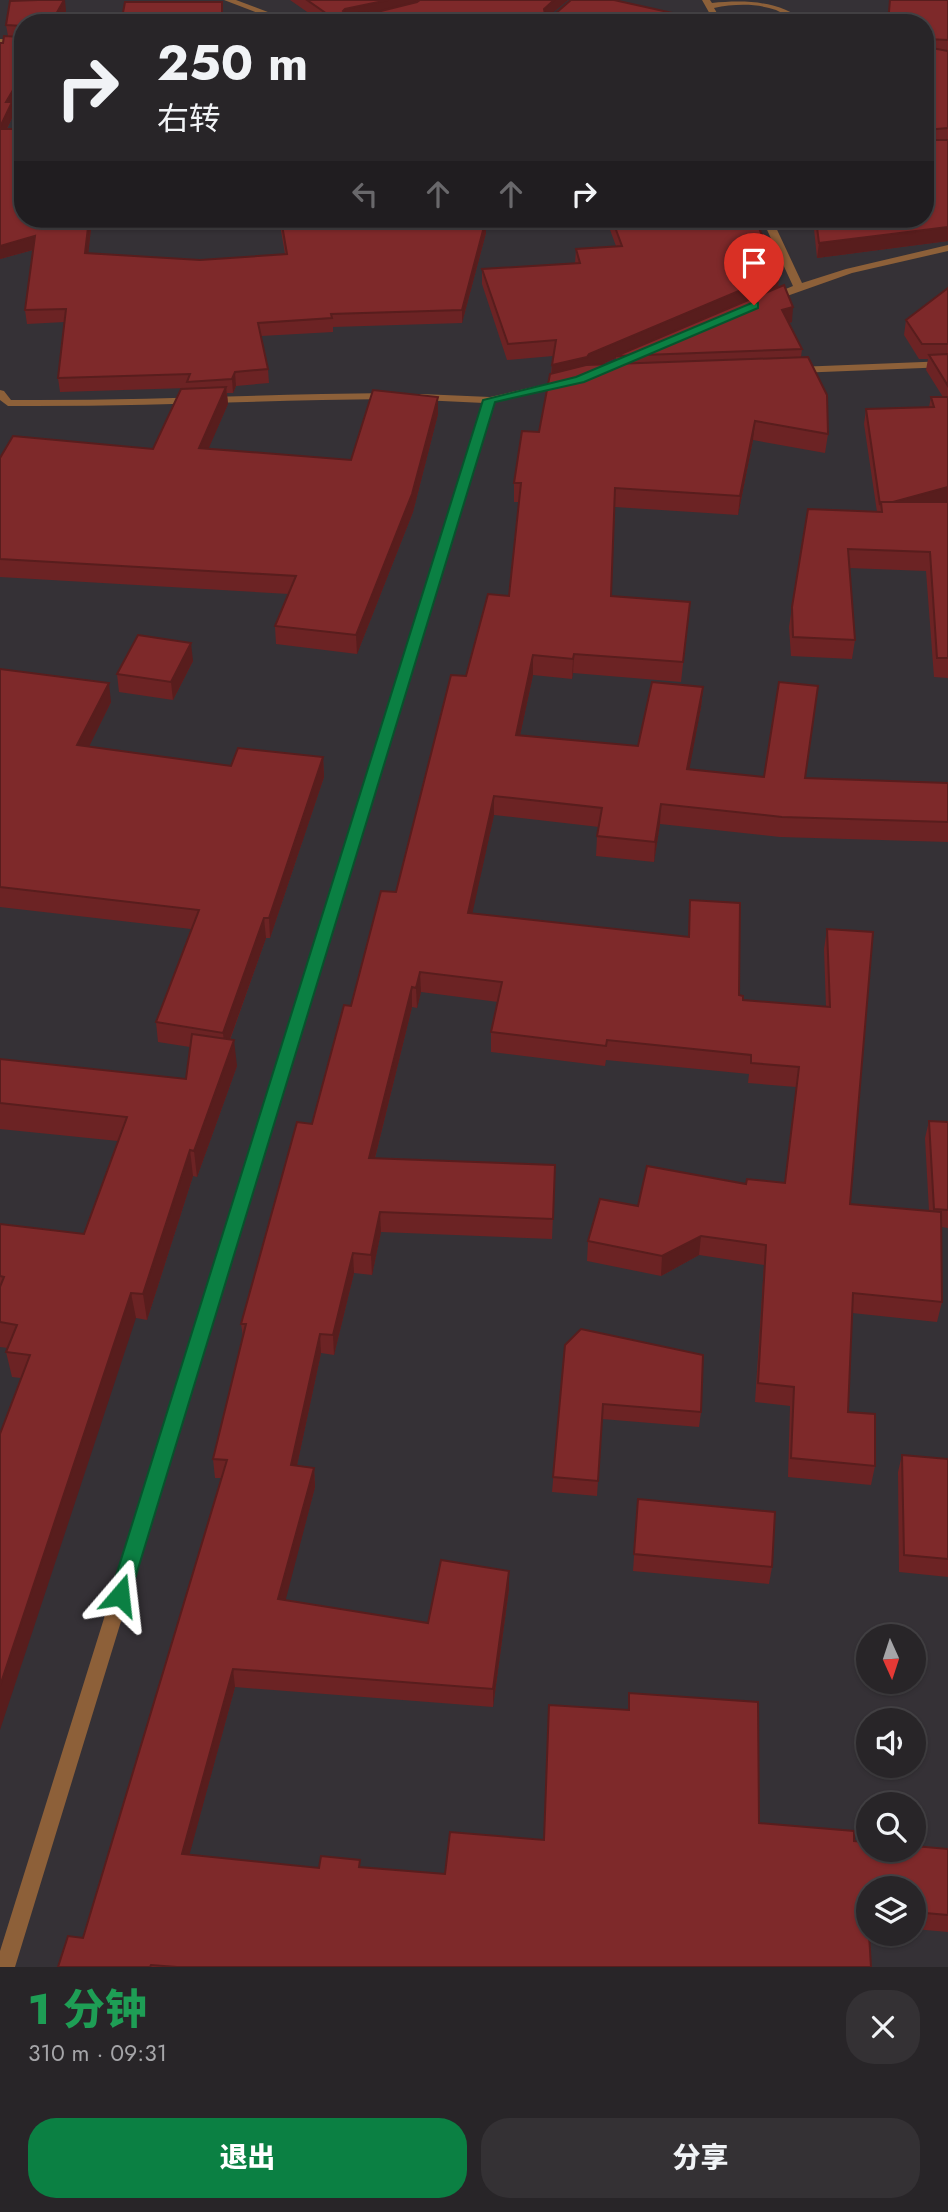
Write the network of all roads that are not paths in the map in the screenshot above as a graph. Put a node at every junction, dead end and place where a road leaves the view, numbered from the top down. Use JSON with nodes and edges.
{"nodes":[{"id":1,"x":228,"y":0,"type":"edge"},
{"id":2,"x":708,"y":3,"type":"edge"},
{"id":3,"x":268,"y":14,"type":"edge"},
{"id":4,"x":793,"y":14,"type":"edge"},
{"id":5,"x":771,"y":228,"type":"edge"},
{"id":6,"x":948,"y":248,"type":"edge"},
{"id":7,"x":799,"y":287,"type":"junction"},
{"id":8,"x":761,"y":302,"type":"edge"},
{"id":9,"x":948,"y":364,"type":"edge"},
{"id":10,"x":780,"y":370,"type":"edge"},
{"id":11,"x":579,"y":380,"type":"edge"},
{"id":12,"x":0,"y":393,"type":"edge"},
{"id":13,"x":401,"y":397,"type":"edge"},
{"id":14,"x":414,"y":397,"type":"edge"},
{"id":15,"x":489,"y":400,"type":"junction"},
{"id":16,"x":5,"y":1967,"type":"edge"}],
"edges":[{"from":1,"to":3,"type":"lane"},
{"from":2,"to":4,"type":"lane"},
{"from":5,"to":7,"type":"lane"},
{"from":6,"to":7,"type":"lane"},
{"from":7,"to":8,"type":"lane"},
{"from":9,"to":10,"type":"lane"},
{"from":11,"to":15,"type":"lane"},
{"from":12,"to":13,"type":"lane"},
{"from":14,"to":15,"type":"lane"},
{"from":15,"to":16,"type":"lane"}]}
